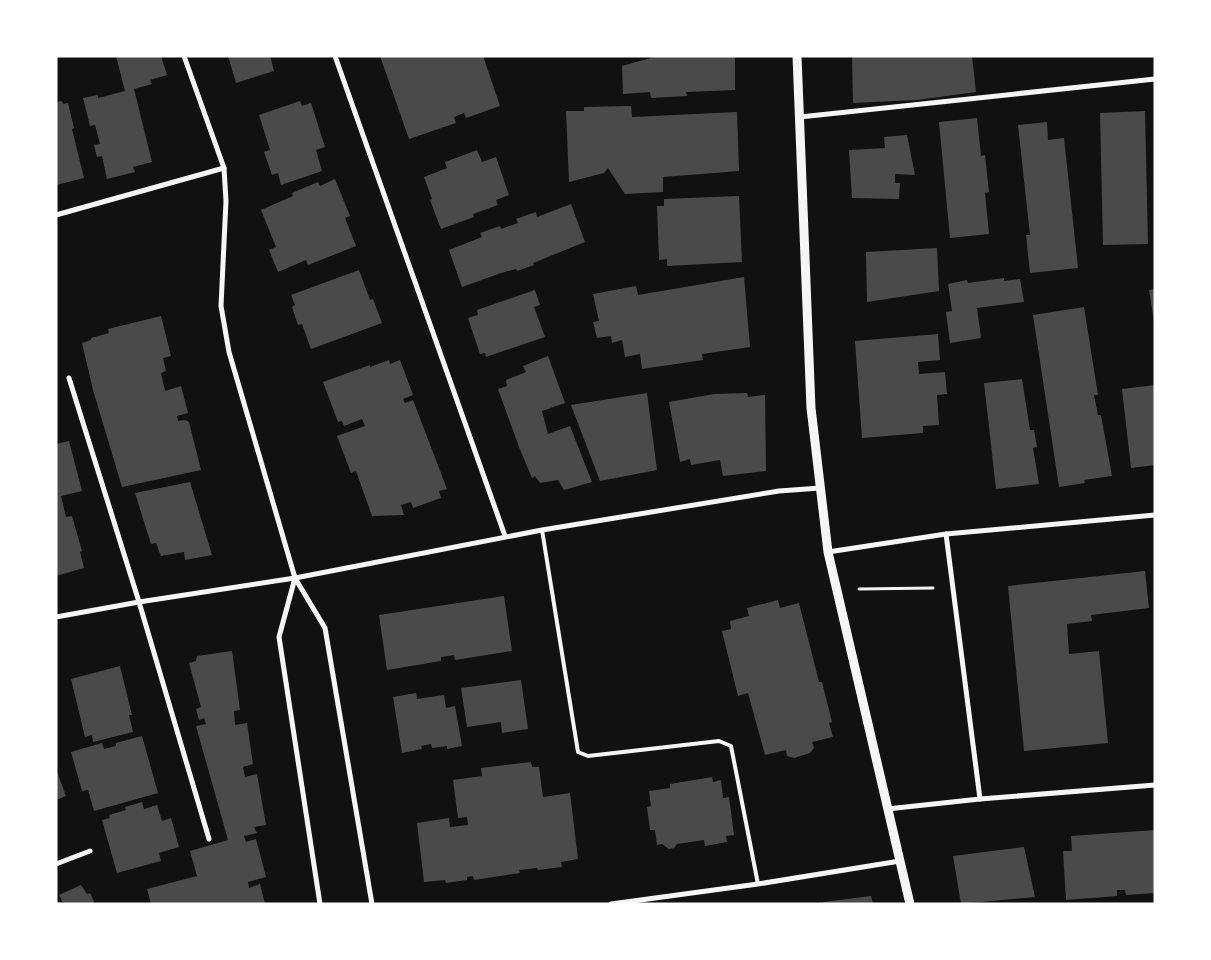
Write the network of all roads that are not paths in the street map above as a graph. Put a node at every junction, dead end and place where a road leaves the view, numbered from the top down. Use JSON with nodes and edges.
{"nodes":[{"id":1,"x":184,"y":56,"type":"edge"},
{"id":2,"x":335,"y":56,"type":"edge"},
{"id":3,"x":797,"y":56,"type":"edge"},
{"id":4,"x":1155,"y":79,"type":"edge"},
{"id":5,"x":800,"y":117,"type":"junction"},
{"id":6,"x":224,"y":168,"type":"junction"},
{"id":7,"x":56,"y":215,"type":"edge"},
{"id":8,"x":69,"y":378,"type":"dead end"},
{"id":9,"x":820,"y":488,"type":"junction"},
{"id":10,"x":1155,"y":514,"type":"edge"},
{"id":11,"x":542,"y":530,"type":"junction"},
{"id":12,"x":946,"y":534,"type":"junction"},
{"id":13,"x":505,"y":536,"type":"junction"},
{"id":14,"x":828,"y":552,"type":"junction"},
{"id":15,"x":294,"y":578,"type":"junction"},
{"id":16,"x":138,"y":602,"type":"junction"},
{"id":17,"x":56,"y":617,"type":"edge"},
{"id":18,"x":1155,"y":785,"type":"edge"},
{"id":19,"x":980,"y":799,"type":"junction"},
{"id":20,"x":887,"y":809,"type":"junction"},
{"id":21,"x":209,"y":839,"type":"dead end"},
{"id":22,"x":90,"y":851,"type":"dead end"},
{"id":23,"x":900,"y":861,"type":"junction"},
{"id":24,"x":56,"y":864,"type":"edge"},
{"id":25,"x":758,"y":884,"type":"junction"},
{"id":26,"x":320,"y":904,"type":"edge"},
{"id":27,"x":372,"y":904,"type":"edge"},
{"id":28,"x":611,"y":904,"type":"edge"},
{"id":29,"x":910,"y":904,"type":"edge"}],
"edges":[{"from":1,"to":6,"type":"street"},
{"from":2,"to":13,"type":"street"},
{"from":3,"to":5,"type":"street"},
{"from":4,"to":5,"type":"street"},
{"from":5,"to":9,"type":"street"},
{"from":6,"to":7,"type":"street"},
{"from":6,"to":15,"type":"street"},
{"from":8,"to":16,"type":"street"},
{"from":9,"to":11,"type":"street"},
{"from":9,"to":14,"type":"street"},
{"from":10,"to":12,"type":"street"},
{"from":11,"to":13,"type":"street"},
{"from":11,"to":25,"type":"lane"},
{"from":12,"to":14,"type":"street"},
{"from":12,"to":19,"type":"street"},
{"from":13,"to":15,"type":"street"},
{"from":14,"to":20,"type":"street"},
{"from":15,"to":16,"type":"street"},
{"from":15,"to":26,"type":"street"},
{"from":15,"to":27,"type":"street"},
{"from":16,"to":17,"type":"street"},
{"from":16,"to":21,"type":"street"},
{"from":18,"to":19,"type":"street"},
{"from":19,"to":20,"type":"street"},
{"from":20,"to":23,"type":"street"},
{"from":22,"to":24,"type":"street"},
{"from":23,"to":25,"type":"street"},
{"from":23,"to":29,"type":"street"},
{"from":25,"to":28,"type":"street"}]}
